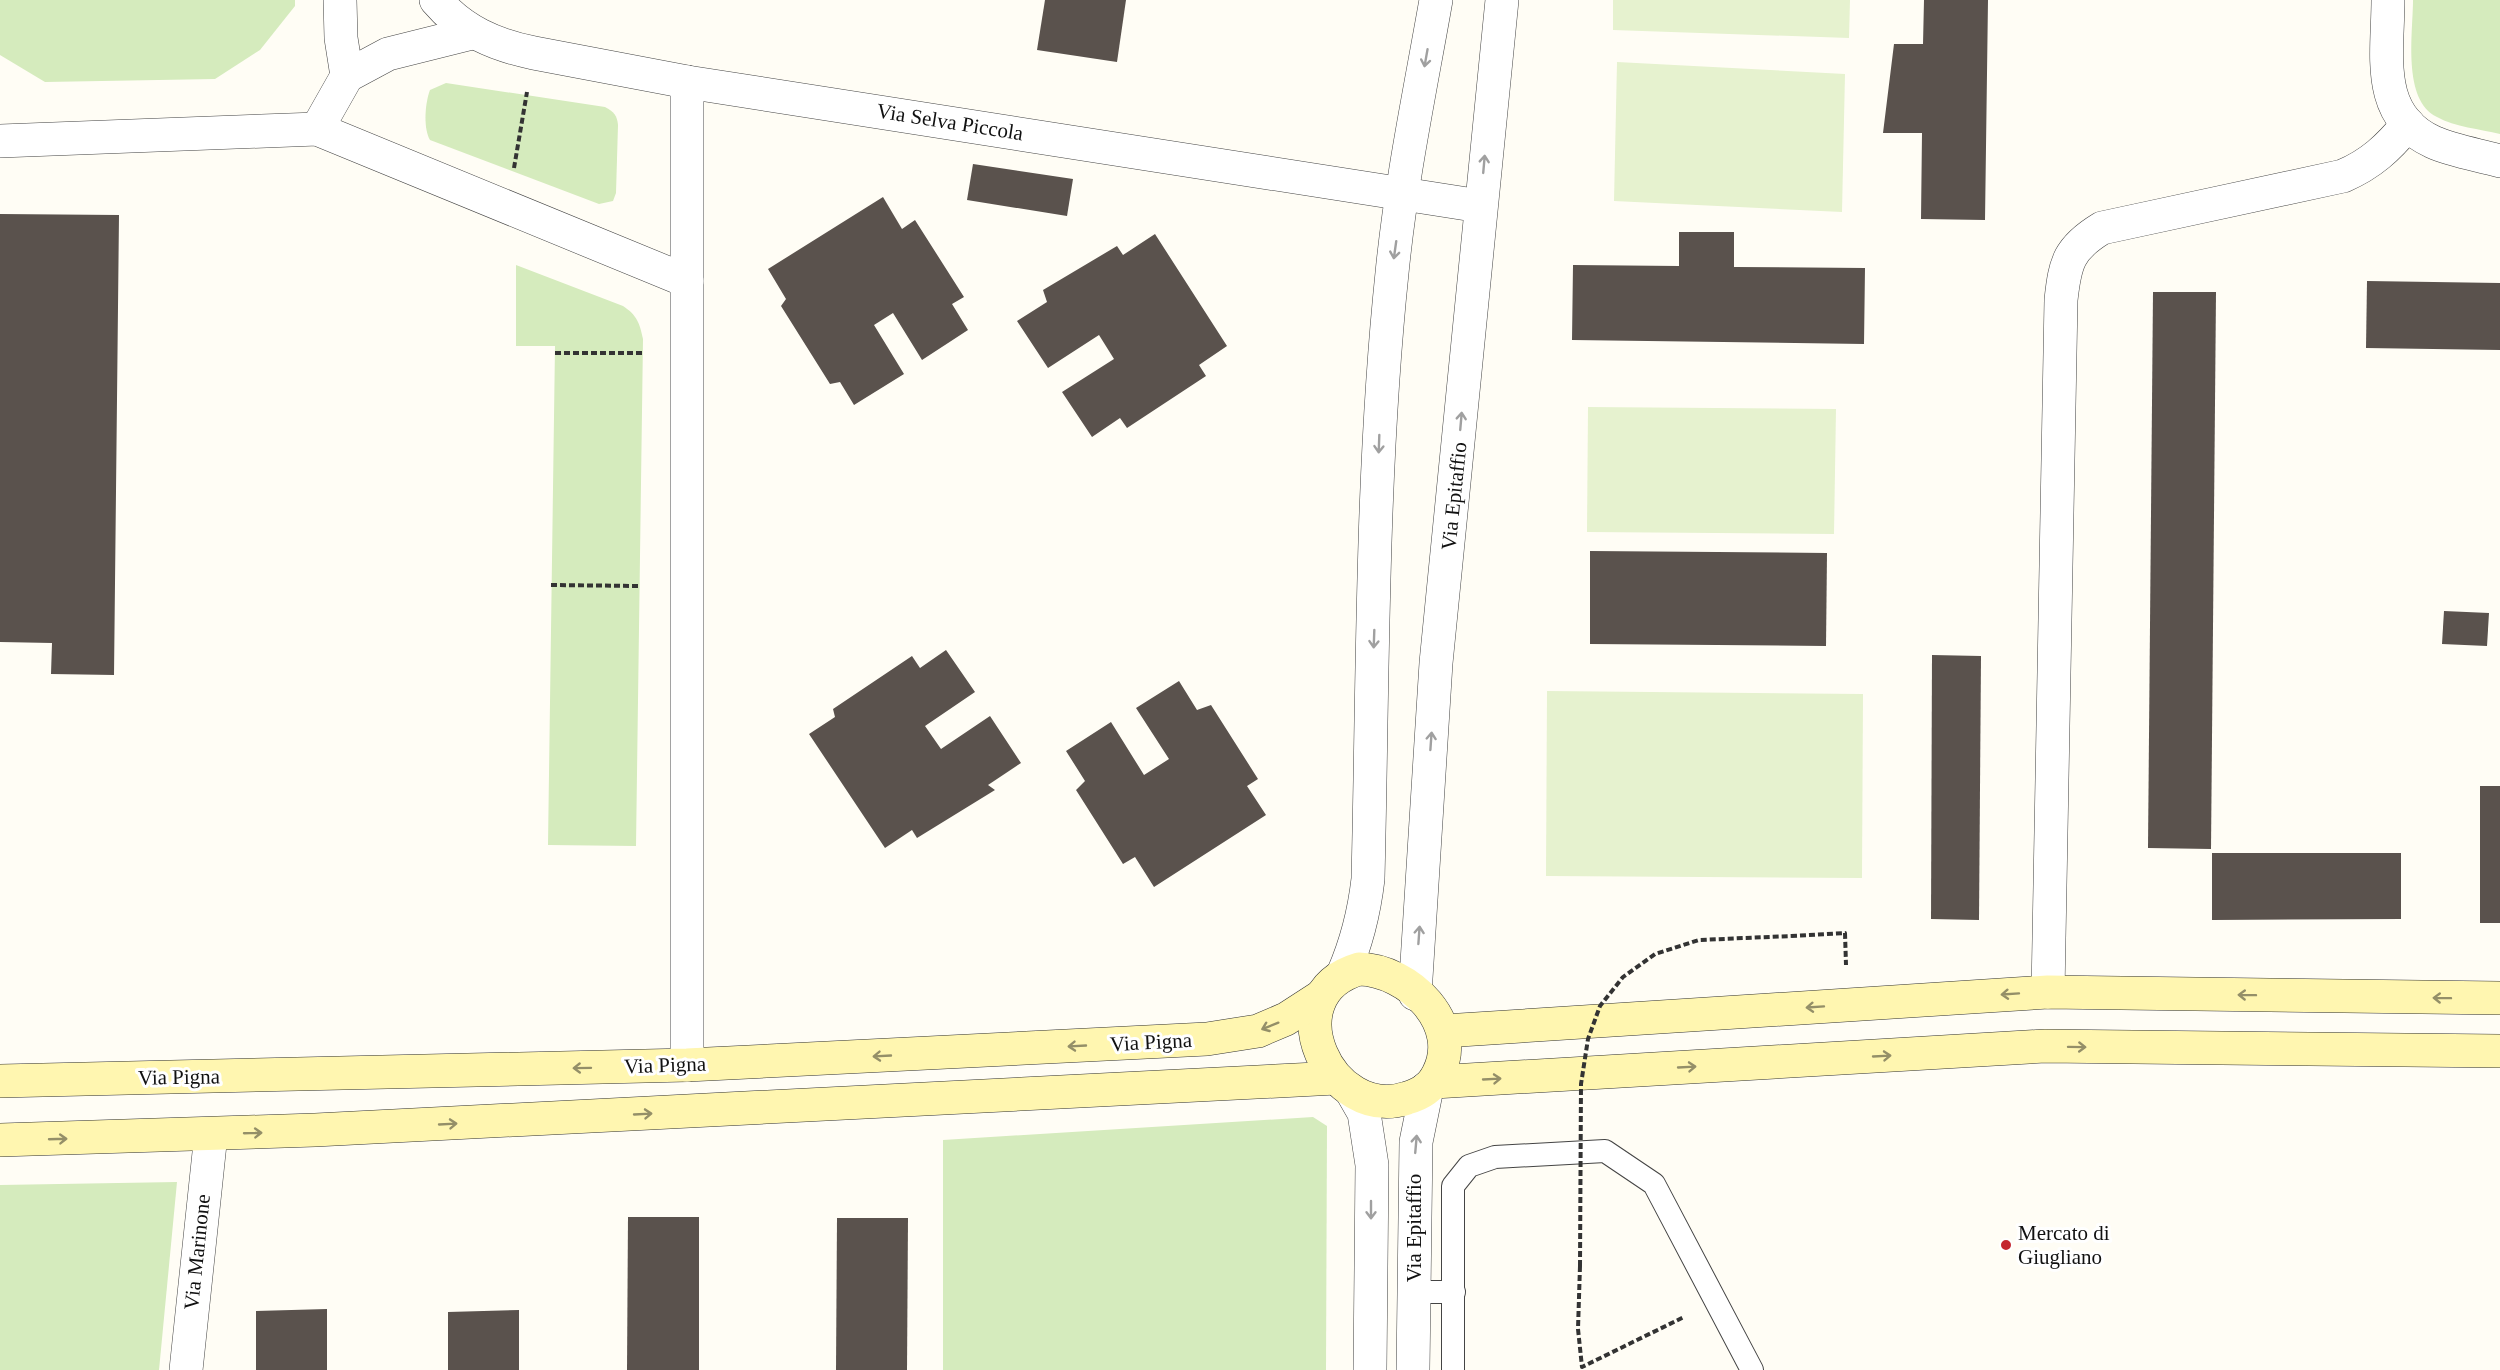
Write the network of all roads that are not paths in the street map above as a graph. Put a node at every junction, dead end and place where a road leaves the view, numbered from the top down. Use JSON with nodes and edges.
{"nodes":[{"id":1,"x":340,"y":0,"type":"edge"},
{"id":2,"x":436,"y":0,"type":"edge"},
{"id":3,"x":1436,"y":0,"type":"edge"},
{"id":4,"x":1502,"y":0,"type":"edge"},
{"id":5,"x":2388,"y":0,"type":"edge"},
{"id":6,"x":472,"y":33,"type":"junction"},
{"id":7,"x":347,"y":76,"type":"junction"},
{"id":8,"x":687,"y":82,"type":"junction"},
{"id":9,"x":2408,"y":124,"type":"junction"},
{"id":10,"x":317,"y":129,"type":"junction"},
{"id":11,"x":0,"y":141,"type":"edge"},
{"id":12,"x":2500,"y":160,"type":"edge"},
{"id":13,"x":1402,"y":193,"type":"junction"},
{"id":14,"x":1480,"y":206,"type":"junction"},
{"id":15,"x":687,"y":281,"type":"junction"},
{"id":16,"x":1332,"y":986,"type":"junction"},
{"id":17,"x":2048,"y":992,"type":"junction"},
{"id":18,"x":1415,"y":994,"type":"junction"},
{"id":19,"x":2500,"y":998,"type":"edge"},
{"id":20,"x":1444,"y":1031,"type":"junction"},
{"id":21,"x":2500,"y":1051,"type":"edge"},
{"id":22,"x":687,"y":1065,"type":"junction"},
{"id":23,"x":0,"y":1081,"type":"edge"},
{"id":24,"x":1344,"y":1085,"type":"junction"},
{"id":25,"x":1431,"y":1085,"type":"junction"},
{"id":26,"x":211,"y":1134,"type":"junction"},
{"id":27,"x":0,"y":1140,"type":"edge"},
{"id":28,"x":1414,"y":1292,"type":"junction"},
{"id":29,"x":1454,"y":1292,"type":"junction"},
{"id":30,"x":186,"y":1370,"type":"edge"},
{"id":31,"x":1370,"y":1370,"type":"edge"},
{"id":32,"x":1413,"y":1370,"type":"edge"},
{"id":33,"x":1454,"y":1370,"type":"edge"},
{"id":34,"x":1752,"y":1370,"type":"edge"}],
"edges":[{"from":1,"to":7,"type":"street"},
{"from":2,"to":6,"type":"street","name":"Via Selva Piccola"},
{"from":3,"to":13,"type":"street","name":"Via Epitaffio","one_way":true},
{"from":14,"to":4,"type":"street","name":"Via Epitaffio","one_way":true},
{"from":5,"to":9,"type":"street"},
{"from":6,"to":7,"type":"street"},
{"from":6,"to":8,"type":"street","name":"Via Selva Piccola"},
{"from":7,"to":10,"type":"street"},
{"from":8,"to":13,"type":"street","name":"Via Selva Piccola"},
{"from":8,"to":15,"type":"street"},
{"from":9,"to":12,"type":"street"},
{"from":9,"to":17,"type":"street"},
{"from":10,"to":11,"type":"street"},
{"from":10,"to":15,"type":"street"},
{"from":13,"to":14,"type":"street","name":"Via Selva Piccola"},
{"from":13,"to":16,"type":"street","name":"Via Epitaffio","one_way":true},
{"from":18,"to":14,"type":"street","name":"Via Epitaffio","one_way":true},
{"from":15,"to":22,"type":"street"},
{"from":16,"to":18,"type":"main road"},
{"from":16,"to":22,"type":"main road","name":"Via Pigna","one_way":true},
{"from":16,"to":24,"type":"main road","name":"Via Epitaffio"},
{"from":19,"to":17,"type":"main road","one_way":true},
{"from":17,"to":20,"type":"main road","one_way":true},
{"from":18,"to":20,"type":"main road"},
{"from":20,"to":25,"type":"main road","name":"Via Epitaffio"},
{"from":25,"to":21,"type":"main road","one_way":true},
{"from":22,"to":23,"type":"main road","name":"Via Pigna","one_way":true},
{"from":24,"to":25,"type":"main road"},
{"from":26,"to":24,"type":"main road","one_way":true},
{"from":24,"to":31,"type":"street","name":"Via Epitaffio","one_way":true},
{"from":28,"to":25,"type":"street","name":"Via Epitaffio","one_way":true},
{"from":27,"to":26,"type":"main road","one_way":true},
{"from":26,"to":30,"type":"street","name":"Via Marinone"},
{"from":28,"to":29,"type":"lane"},
{"from":28,"to":32,"type":"street","name":"Via Epitaffio"},
{"from":29,"to":33,"type":"lane"},
{"from":29,"to":34,"type":"lane"}]}
